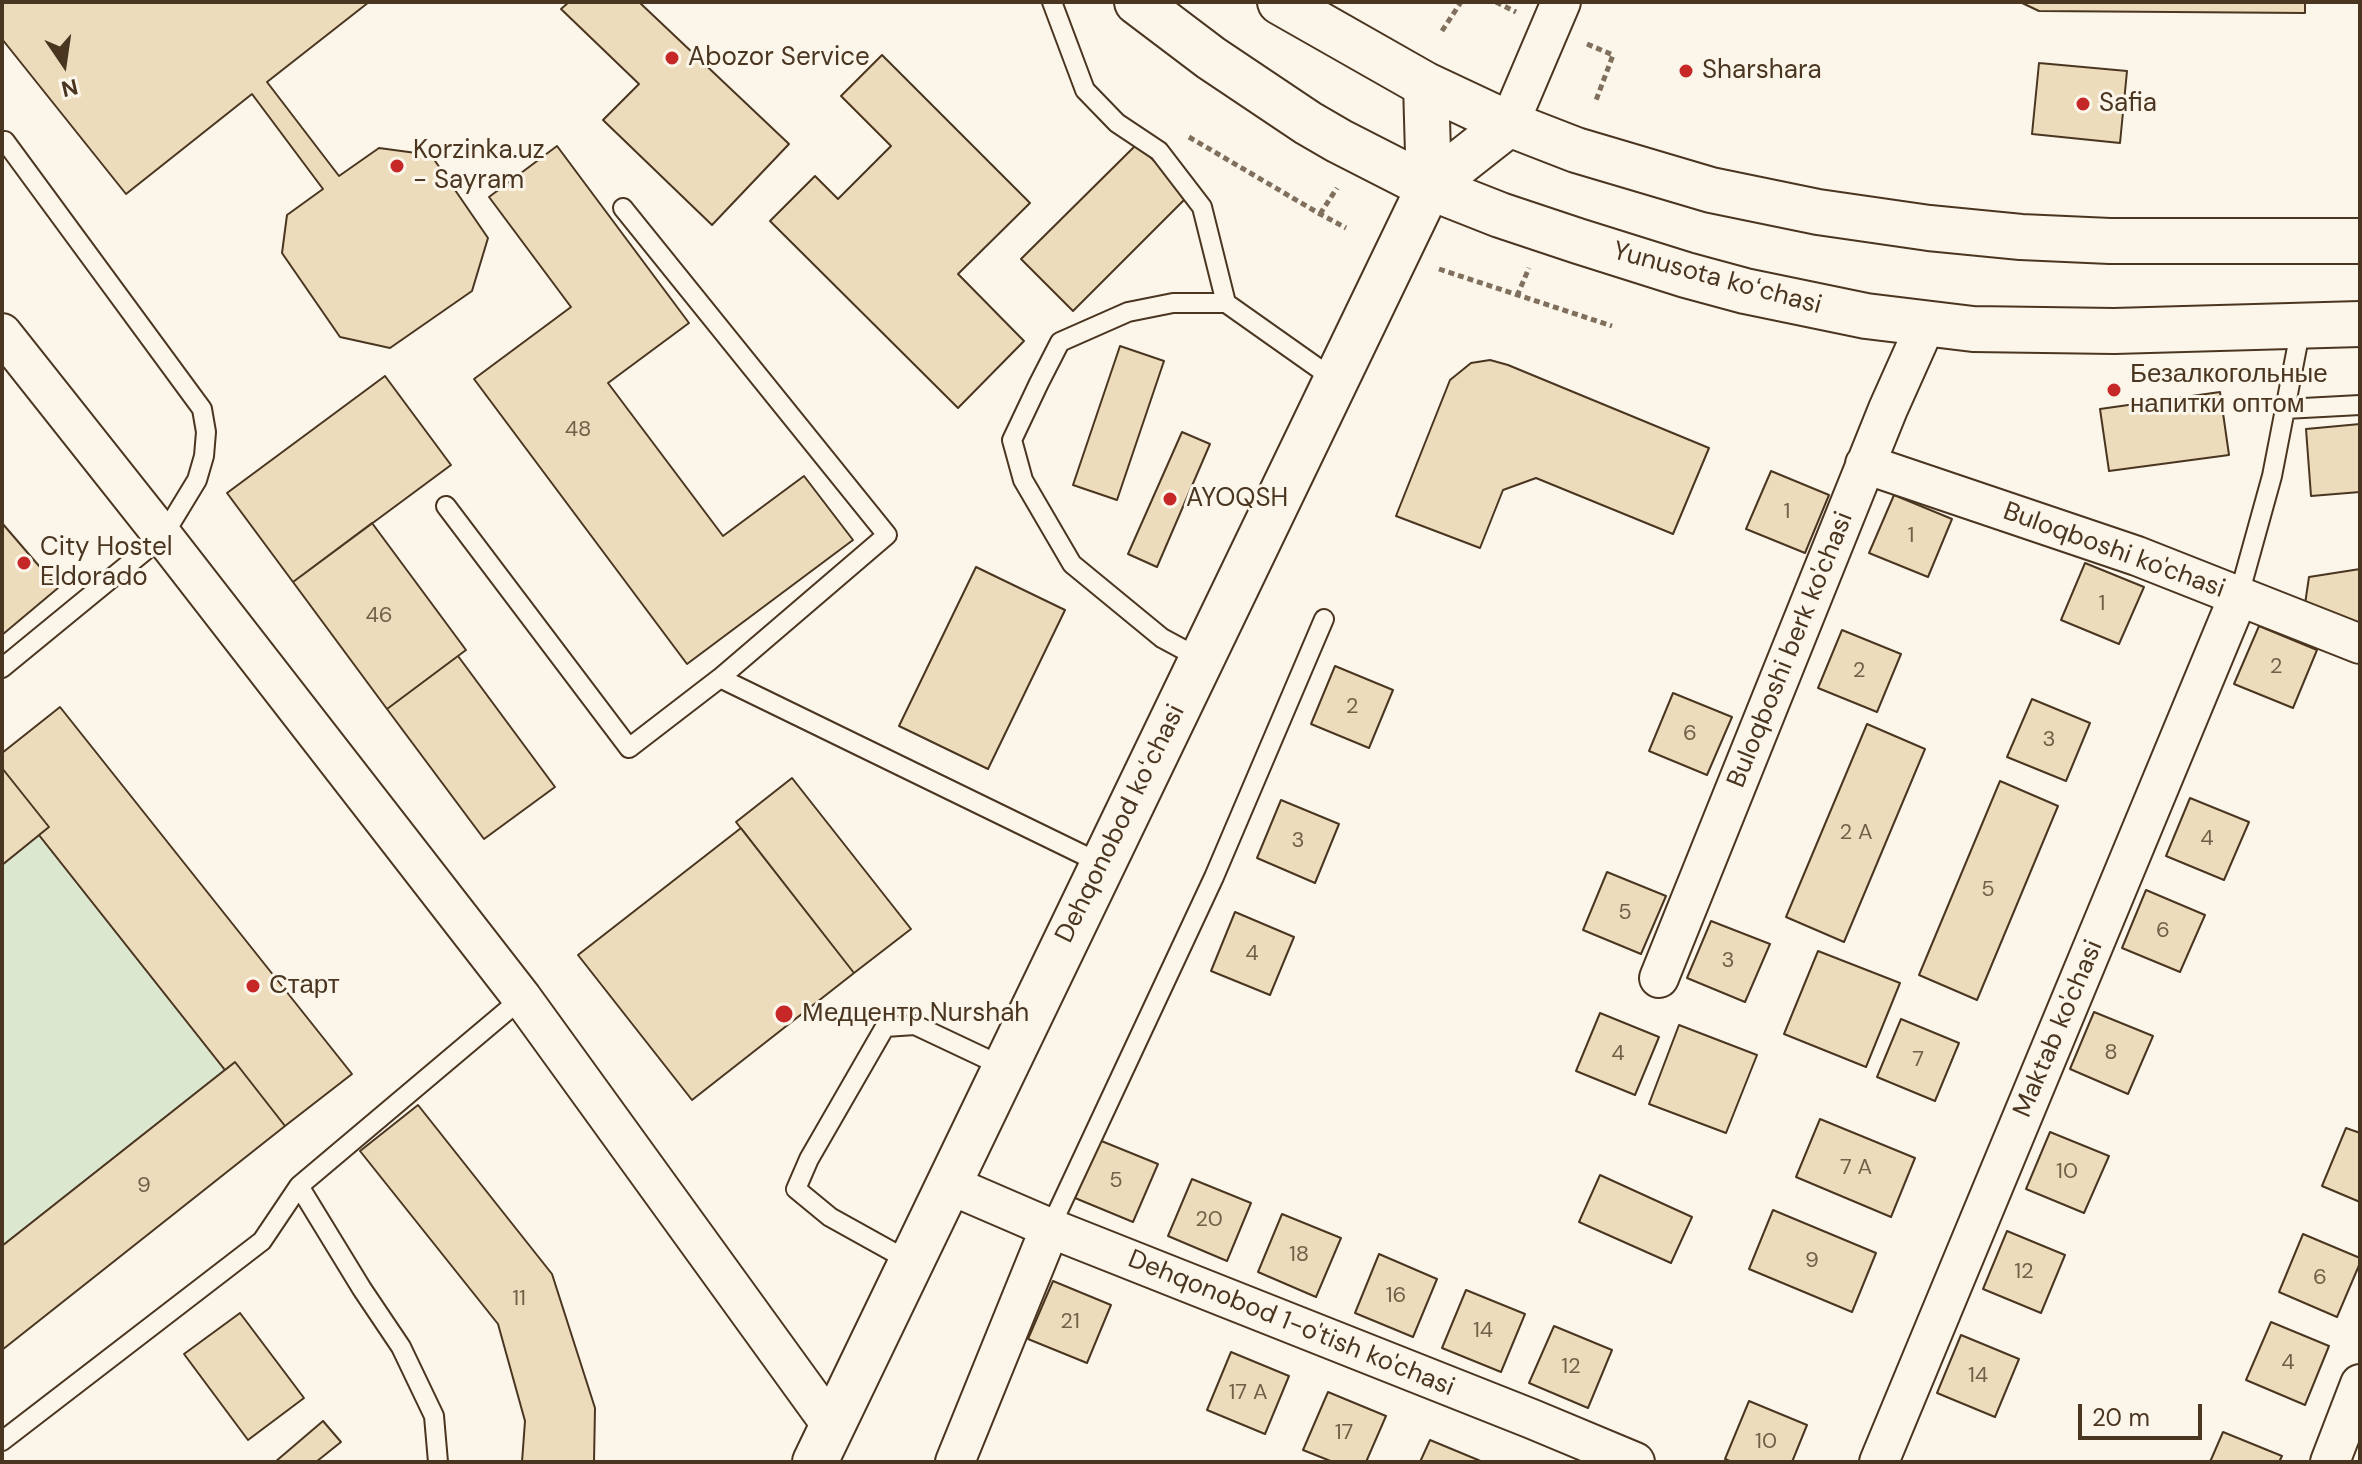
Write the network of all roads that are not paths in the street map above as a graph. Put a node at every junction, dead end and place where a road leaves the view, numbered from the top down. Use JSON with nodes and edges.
{"nodes":[{"id":1,"x":1052,"y":2,"type":"edge"},
{"id":2,"x":1137,"y":2,"type":"edge"},
{"id":3,"x":1280,"y":2,"type":"edge"},
{"id":4,"x":1561,"y":2,"type":"edge"},
{"id":5,"x":1426,"y":85,"type":"junction"},
{"id":6,"x":1509,"y":124,"type":"junction"},
{"id":7,"x":5,"y":141,"type":"dead end"},
{"id":8,"x":1429,"y":187,"type":"junction"},
{"id":9,"x":623,"y":208,"type":"dead end"},
{"id":10,"x":2360,"y":241,"type":"edge"},
{"id":11,"x":1226,"y":303,"type":"junction"},
{"id":12,"x":1926,"y":324,"type":"junction"},
{"id":13,"x":2360,"y":324,"type":"edge"},
{"id":14,"x":2301,"y":327,"type":"junction"},
{"id":15,"x":2,"y":333,"type":"edge"},
{"id":16,"x":1335,"y":380,"type":"junction"},
{"id":17,"x":2360,"y":405,"type":"edge"},
{"id":18,"x":2285,"y":409,"type":"junction"},
{"id":19,"x":1865,"y":464,"type":"junction"},
{"id":20,"x":446,"y":506,"type":"dead end"},
{"id":21,"x":163,"y":536,"type":"junction"},
{"id":22,"x":2239,"y":595,"type":"junction"},
{"id":23,"x":1324,"y":619,"type":"dead end"},
{"id":24,"x":2360,"y":644,"type":"edge"},
{"id":25,"x":1201,"y":659,"type":"junction"},
{"id":26,"x":2,"y":668,"type":"edge"},
{"id":27,"x":720,"y":678,"type":"junction"},
{"id":28,"x":1102,"y":864,"type":"junction"},
{"id":29,"x":1659,"y":978,"type":"dead end"},
{"id":30,"x":522,"y":998,"type":"junction"},
{"id":31,"x":1004,"y":1067,"type":"junction"},
{"id":32,"x":948,"y":1184,"type":"junction"},
{"id":33,"x":299,"y":1186,"type":"junction"},
{"id":34,"x":1050,"y":1228,"type":"junction"},
{"id":35,"x":911,"y":1262,"type":"junction"},
{"id":36,"x":2360,"y":1384,"type":"edge"},
{"id":37,"x":2,"y":1441,"type":"edge"},
{"id":38,"x":824,"y":1444,"type":"edge"},
{"id":39,"x":438,"y":1462,"type":"edge"},
{"id":40,"x":955,"y":1462,"type":"edge"},
{"id":41,"x":1635,"y":1462,"type":"edge"},
{"id":42,"x":1879,"y":1462,"type":"edge"},
{"id":43,"x":2330,"y":1462,"type":"edge"}],
"edges":[{"from":1,"to":11,"type":"lane"},
{"from":2,"to":8,"type":"main road","name":"Yunusota koʻchasi"},
{"from":3,"to":5,"type":"main road"},
{"from":4,"to":6,"type":"street"},
{"from":5,"to":6,"type":"main road"},
{"from":5,"to":8,"type":"main road"},
{"from":6,"to":8,"type":"main road"},
{"from":6,"to":10,"type":"main road"},
{"from":7,"to":21,"type":"lane"},
{"from":8,"to":12,"type":"main road","name":"Yunusota koʻchasi"},
{"from":8,"to":16,"type":"main road","name":"Dehqonobod koʻchasi"},
{"from":9,"to":27,"type":"lane"},
{"from":11,"to":16,"type":"lane"},
{"from":11,"to":25,"type":"lane"},
{"from":12,"to":14,"type":"main road","name":"Yunusota koʻchasi"},
{"from":12,"to":19,"type":"street","name":"Buloqboshi berk ko'chasi"},
{"from":13,"to":14,"type":"main road","name":"Yunusota koʻchasi"},
{"from":14,"to":18,"type":"lane"},
{"from":15,"to":21,"type":"street"},
{"from":16,"to":25,"type":"main road","name":"Dehqonobod koʻchasi"},
{"from":17,"to":18,"type":"lane"},
{"from":18,"to":22,"type":"lane"},
{"from":19,"to":22,"type":"street","name":"Buloqboshi ko'chasi"},
{"from":19,"to":29,"type":"street","name":"Buloqboshi berk ko'chasi"},
{"from":20,"to":27,"type":"lane"},
{"from":21,"to":26,"type":"lane"},
{"from":21,"to":30,"type":"street"},
{"from":22,"to":24,"type":"street","name":"Buloqboshi ko'chasi"},
{"from":22,"to":42,"type":"street","name":"Maktab ko'chasi"},
{"from":23,"to":34,"type":"lane"},
{"from":25,"to":28,"type":"main road","name":"Dehqonobod koʻchasi"},
{"from":27,"to":28,"type":"lane"},
{"from":28,"to":31,"type":"main road","name":"Dehqonobod koʻchasi"},
{"from":30,"to":33,"type":"lane"},
{"from":30,"to":38,"type":"street"},
{"from":31,"to":32,"type":"main road","name":"Dehqonobod koʻchasi"},
{"from":31,"to":35,"type":"lane"},
{"from":32,"to":34,"type":"street","name":"Dehqonobod 1-o'tish ko'chasi"},
{"from":32,"to":35,"type":"main road","name":"Dehqonobod koʻchasi"},
{"from":33,"to":37,"type":"lane"},
{"from":33,"to":39,"type":"lane"},
{"from":34,"to":40,"type":"street"},
{"from":34,"to":41,"type":"street","name":"Dehqonobod 1-o'tish ko'chasi"},
{"from":35,"to":38,"type":"main road","name":"Dehqonobod koʻchasi"},
{"from":36,"to":43,"type":"street"}]}
